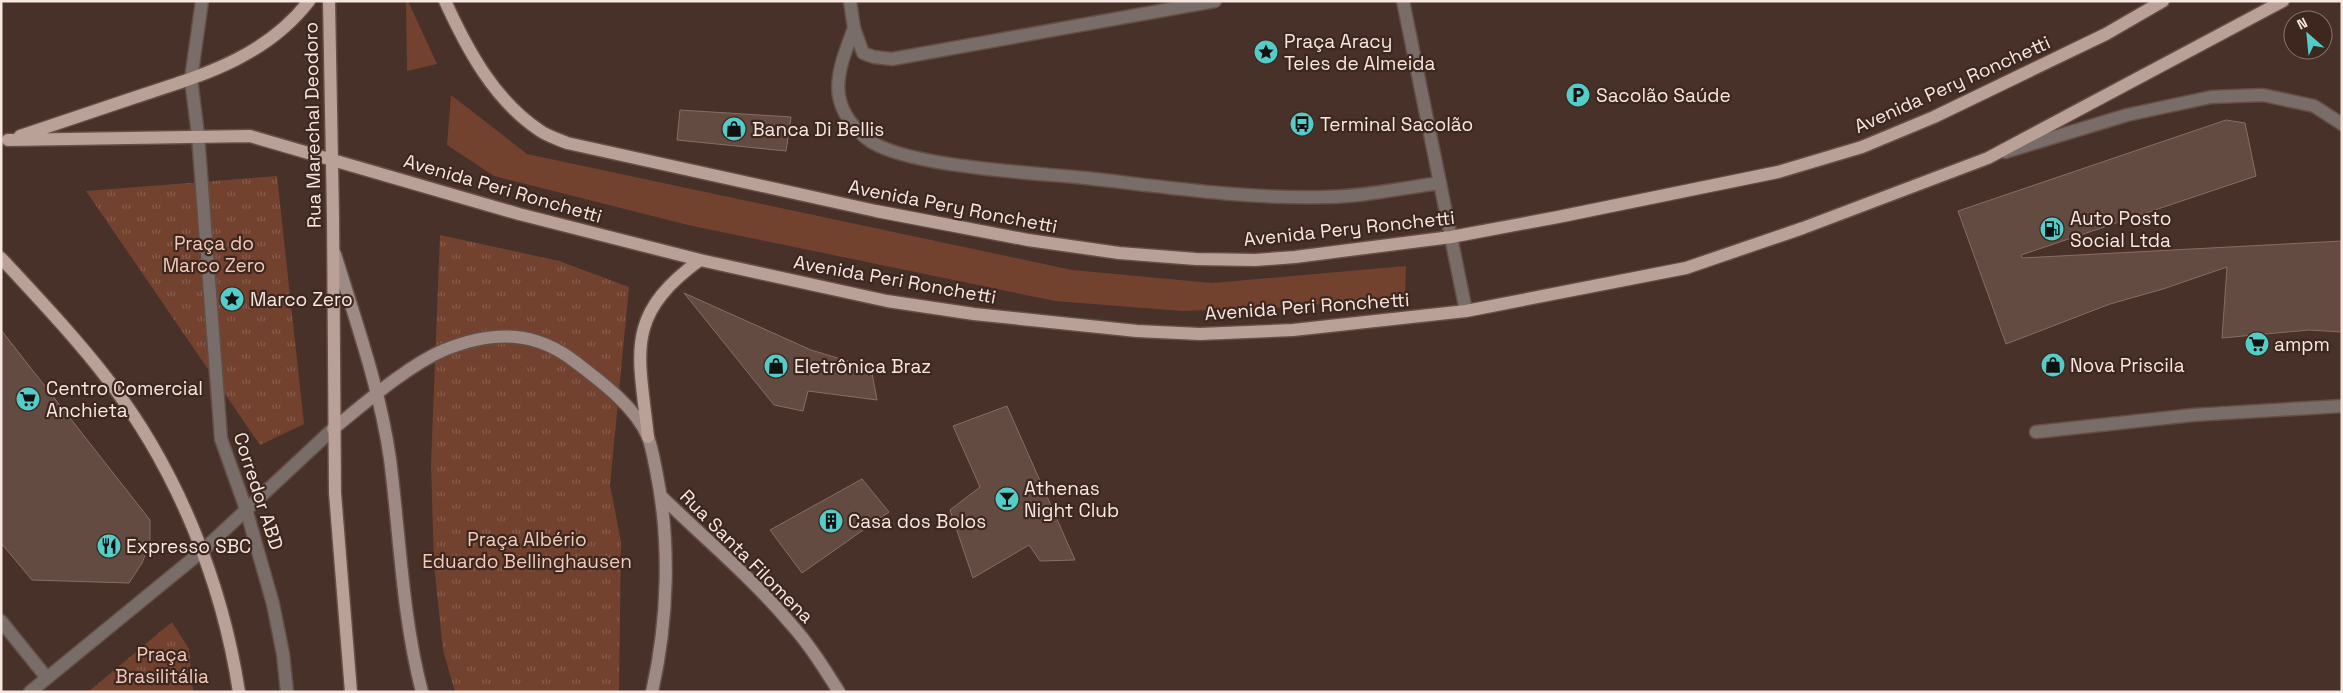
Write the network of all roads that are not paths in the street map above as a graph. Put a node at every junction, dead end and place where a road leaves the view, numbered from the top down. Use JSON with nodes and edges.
{"nodes":[{"id":1,"x":202,"y":1,"type":"edge"},
{"id":2,"x":309,"y":1,"type":"edge"},
{"id":3,"x":329,"y":1,"type":"edge"},
{"id":4,"x":445,"y":1,"type":"edge"},
{"id":5,"x":850,"y":1,"type":"edge"},
{"id":6,"x":1216,"y":1,"type":"edge"},
{"id":7,"x":1404,"y":1,"type":"edge"},
{"id":8,"x":2163,"y":1,"type":"edge"},
{"id":9,"x":2282,"y":1,"type":"edge"},
{"id":10,"x":854,"y":28,"type":"junction"},
{"id":11,"x":191,"y":79,"type":"junction"},
{"id":12,"x":2342,"y":124,"type":"edge"},
{"id":13,"x":198,"y":135,"type":"junction"},
{"id":14,"x":5,"y":141,"type":"edge"},
{"id":15,"x":1988,"y":158,"type":"junction"},
{"id":16,"x":332,"y":159,"type":"junction"},
{"id":17,"x":1440,"y":183,"type":"junction"},
{"id":18,"x":1451,"y":237,"type":"junction"},
{"id":19,"x":333,"y":247,"type":"junction"},
{"id":20,"x":1,"y":258,"type":"edge"},
{"id":21,"x":700,"y":260,"type":"junction"},
{"id":22,"x":1466,"y":311,"type":"junction"},
{"id":23,"x":378,"y":393,"type":"junction"},
{"id":24,"x":2342,"y":406,"type":"edge"},
{"id":25,"x":333,"y":429,"type":"junction"},
{"id":26,"x":2036,"y":432,"type":"dead end"},
{"id":27,"x":648,"y":437,"type":"junction"},
{"id":28,"x":661,"y":496,"type":"junction"},
{"id":29,"x":246,"y":508,"type":"junction"},
{"id":30,"x":201,"y":552,"type":"junction"},
{"id":31,"x":1,"y":620,"type":"edge"},
{"id":32,"x":47,"y":678,"type":"junction"},
{"id":33,"x":30,"y":692,"type":"edge"},
{"id":34,"x":239,"y":692,"type":"edge"},
{"id":35,"x":287,"y":692,"type":"edge"},
{"id":36,"x":351,"y":692,"type":"edge"},
{"id":37,"x":422,"y":692,"type":"edge"},
{"id":38,"x":652,"y":692,"type":"edge"},
{"id":39,"x":839,"y":692,"type":"edge"}],
"edges":[{"from":1,"to":11,"type":"street","name":"Corredor ABD"},
{"from":2,"to":11,"type":"main road"},
{"from":3,"to":16,"type":"main road","name":"Rua Marechal Deodoro"},
{"from":4,"to":18,"type":"main road","name":"Avenida Pery Ronchetti"},
{"from":5,"to":10,"type":"street"},
{"from":6,"to":10,"type":"street"},
{"from":7,"to":17,"type":"street"},
{"from":8,"to":18,"type":"main road","name":"Avenida Pery Ronchetti"},
{"from":9,"to":15,"type":"main road"},
{"from":10,"to":17,"type":"street"},
{"from":11,"to":13,"type":"street","name":"Corredor ABD"},
{"from":11,"to":14,"type":"main road"},
{"from":12,"to":15,"type":"street"},
{"from":13,"to":14,"type":"main road","name":"Avenida Peri Ronchetti"},
{"from":13,"to":16,"type":"main road","name":"Avenida Peri Ronchetti"},
{"from":13,"to":29,"type":"street","name":"Corredor ABD"},
{"from":15,"to":22,"type":"main road"},
{"from":16,"to":19,"type":"main road","name":"Rua Marechal Deodoro"},
{"from":16,"to":21,"type":"main road","name":"Avenida Peri Ronchetti"},
{"from":17,"to":18,"type":"street"},
{"from":18,"to":22,"type":"street"},
{"from":19,"to":23,"type":"street","name":"Rua Marechal Deodoro"},
{"from":19,"to":25,"type":"main road","name":"Rua Marechal Deodoro"},
{"from":20,"to":30,"type":"main road"},
{"from":21,"to":22,"type":"main road","name":"Avenida Peri Ronchetti"},
{"from":21,"to":27,"type":"main road"},
{"from":23,"to":25,"type":"street"},
{"from":23,"to":27,"type":"street"},
{"from":23,"to":37,"type":"street","name":"Rua Marechal Deodoro"},
{"from":24,"to":26,"type":"street"},
{"from":25,"to":29,"type":"street"},
{"from":25,"to":36,"type":"main road","name":"Rua Marechal Deodoro"},
{"from":27,"to":28,"type":"street"},
{"from":28,"to":38,"type":"street"},
{"from":28,"to":39,"type":"street","name":"Rua Santa Filomena"},
{"from":29,"to":30,"type":"street"},
{"from":29,"to":35,"type":"street","name":"Corredor ABD"},
{"from":30,"to":32,"type":"street"},
{"from":30,"to":34,"type":"main road"},
{"from":31,"to":32,"type":"street"},
{"from":32,"to":33,"type":"street"}]}
